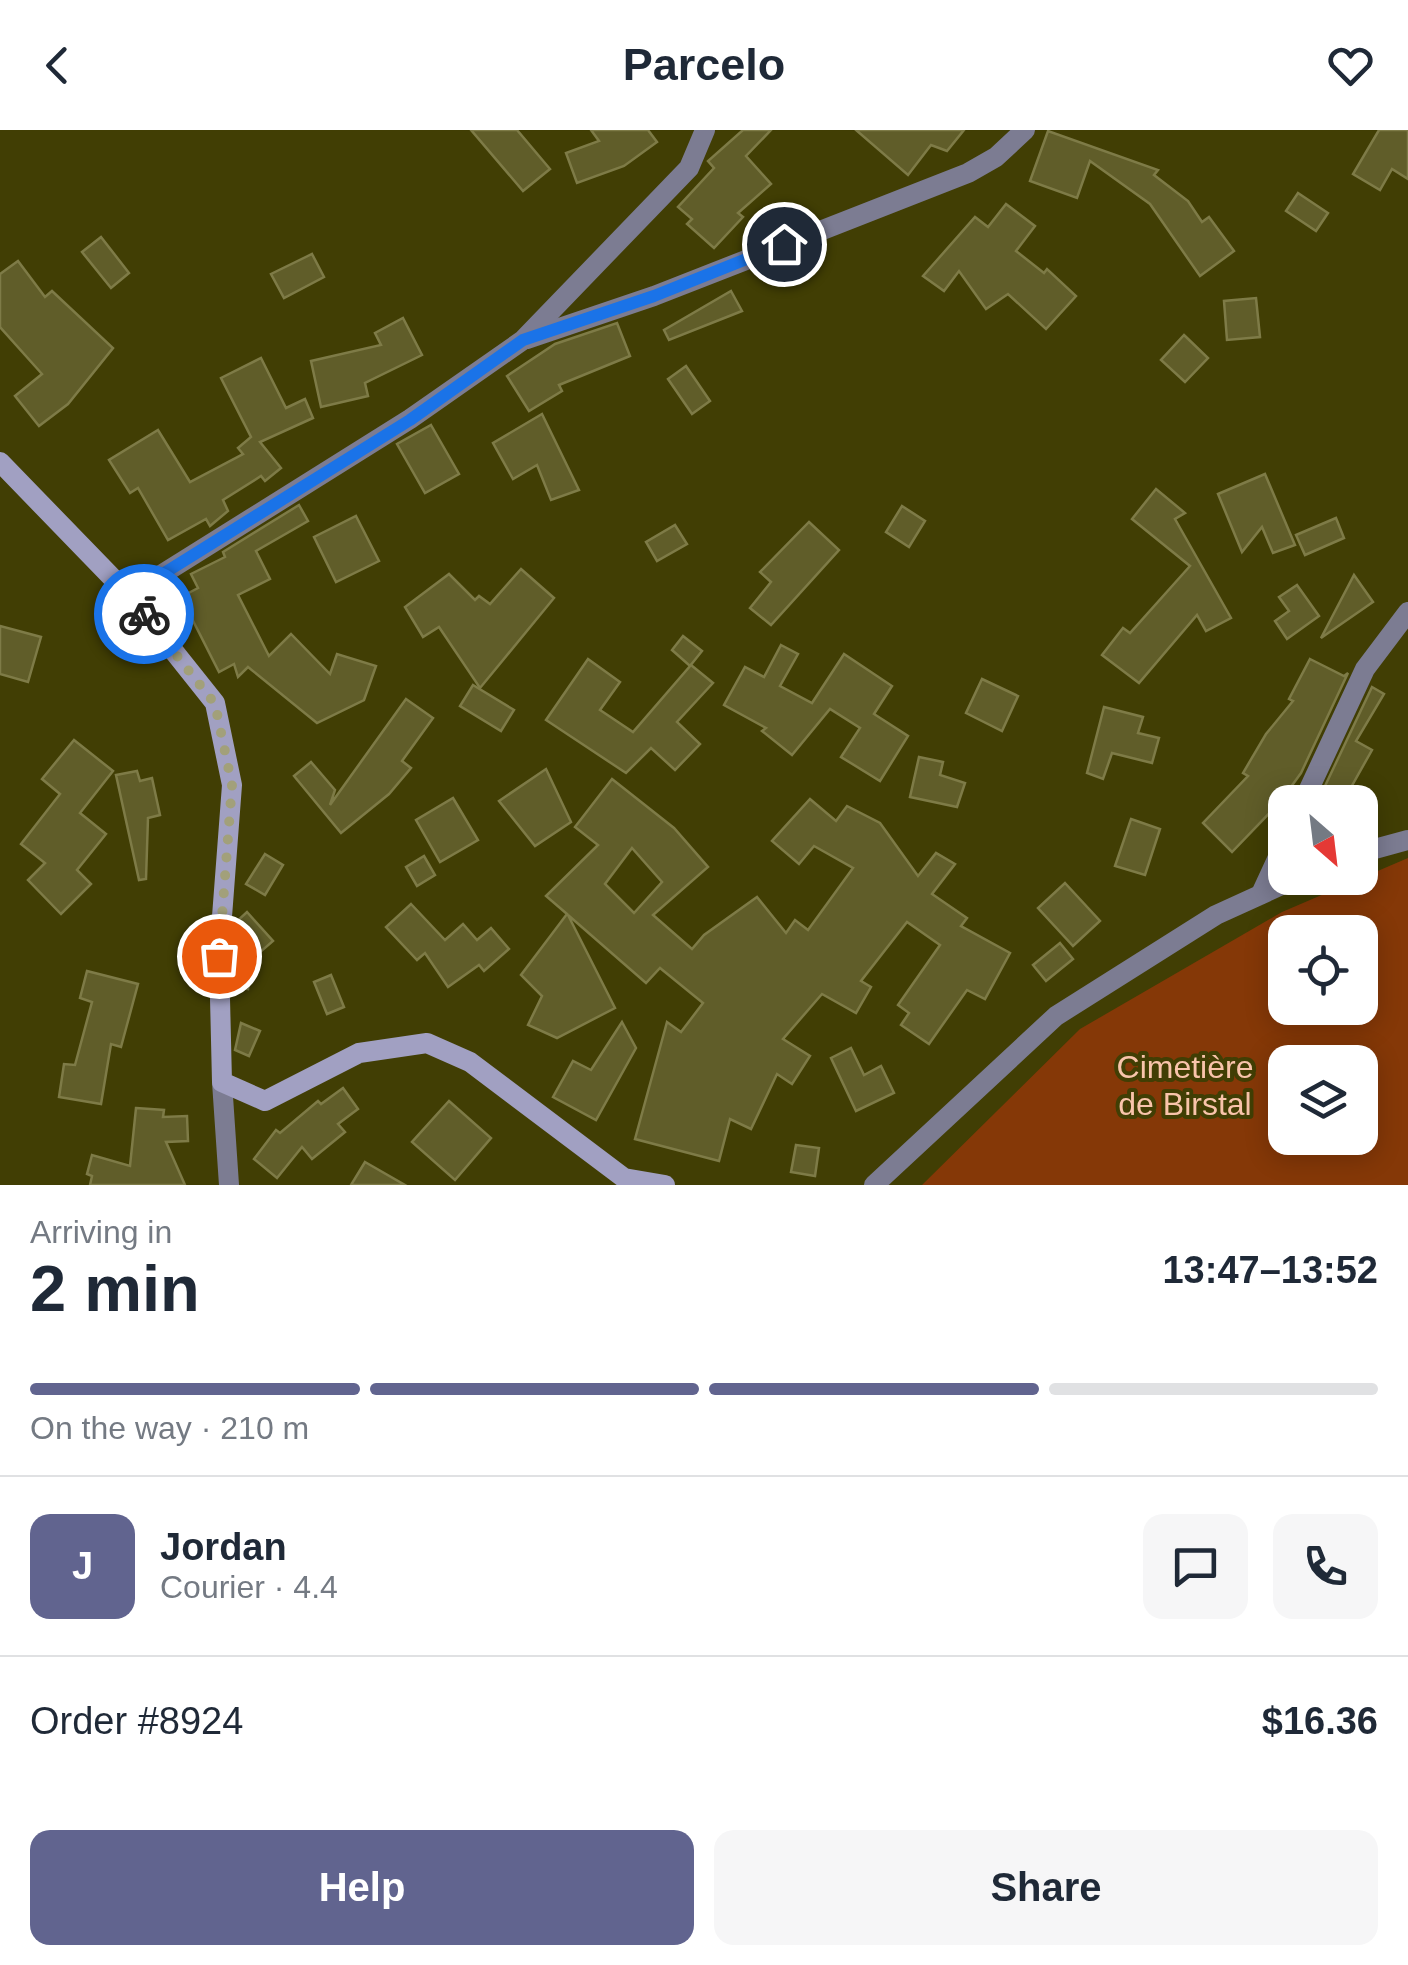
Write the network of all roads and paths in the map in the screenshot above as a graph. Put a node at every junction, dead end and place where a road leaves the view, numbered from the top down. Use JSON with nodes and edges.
{"nodes":[{"id":1,"x":705,"y":130,"type":"edge"},
{"id":2,"x":1012,"y":130,"type":"edge"},
{"id":3,"x":1025,"y":130,"type":"edge"},
{"id":4,"x":996,"y":158,"type":"junction"},
{"id":5,"x":523,"y":340,"type":"junction"},
{"id":6,"x":0,"y":462,"type":"edge"},
{"id":7,"x":129,"y":595,"type":"junction"},
{"id":8,"x":1408,"y":612,"type":"edge"},
{"id":9,"x":1312,"y":785,"type":"edge"},
{"id":10,"x":1408,"y":840,"type":"edge"},
{"id":11,"x":1378,"y":848,"type":"edge"},
{"id":12,"x":1268,"y":879,"type":"edge"},
{"id":13,"x":1268,"y":891,"type":"edge"},
{"id":14,"x":1261,"y":894,"type":"junction"},
{"id":15,"x":222,"y":1082,"type":"junction"},
{"id":16,"x":229,"y":1185,"type":"edge"},
{"id":17,"x":665,"y":1185,"type":"edge"},
{"id":18,"x":874,"y":1185,"type":"edge"}],
"edges":[{"from":1,"to":5,"type":"street"},
{"from":2,"to":4,"type":"street"},
{"from":3,"to":4,"type":"street"},
{"from":4,"to":5,"type":"street"},
{"from":5,"to":7,"type":"street"},
{"from":6,"to":7,"type":"street"},
{"from":7,"to":15,"type":"street"},
{"from":8,"to":9,"type":"street"},
{"from":10,"to":11,"type":"street"},
{"from":12,"to":14,"type":"street"},
{"from":13,"to":14,"type":"street"},
{"from":14,"to":18,"type":"street"},
{"from":15,"to":16,"type":"street"},
{"from":15,"to":17,"type":"street"}]}
